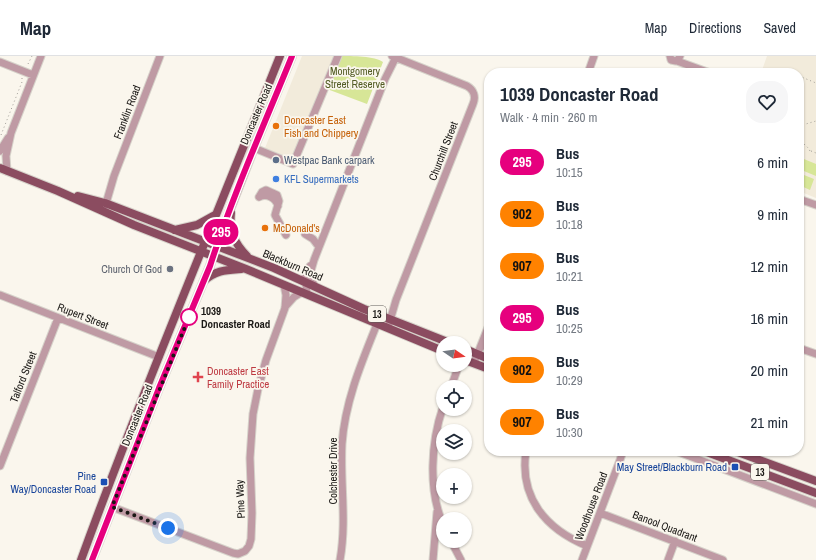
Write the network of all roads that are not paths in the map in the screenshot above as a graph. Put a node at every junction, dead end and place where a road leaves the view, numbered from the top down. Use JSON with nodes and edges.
{"nodes":[{"id":1,"x":41,"y":56,"type":"edge"},
{"id":2,"x":160,"y":56,"type":"edge"},
{"id":3,"x":280,"y":56,"type":"edge"},
{"id":4,"x":292,"y":56,"type":"edge"},
{"id":5,"x":338,"y":56,"type":"edge"},
{"id":6,"x":393,"y":56,"type":"edge"},
{"id":7,"x":594,"y":56,"type":"edge"},
{"id":8,"x":674,"y":57,"type":"edge"},
{"id":9,"x":0,"y":62,"type":"edge"},
{"id":10,"x":590,"y":68,"type":"edge"},
{"id":11,"x":698,"y":68,"type":"edge"},
{"id":12,"x":33,"y":75,"type":"junction"},
{"id":13,"x":11,"y":133,"type":"junction"},
{"id":14,"x":254,"y":148,"type":"junction"},
{"id":15,"x":0,"y":151,"type":"edge"},
{"id":16,"x":4,"y":170,"type":"edge"},
{"id":17,"x":259,"y":197,"type":"dead end"},
{"id":18,"x":804,"y":201,"type":"edge"},
{"id":19,"x":102,"y":205,"type":"junction"},
{"id":20,"x":816,"y":205,"type":"edge"},
{"id":21,"x":231,"y":206,"type":"junction"},
{"id":22,"x":215,"y":215,"type":"junction"},
{"id":23,"x":174,"y":230,"type":"junction"},
{"id":24,"x":305,"y":234,"type":"dead end"},
{"id":25,"x":286,"y":235,"type":"dead end"},
{"id":26,"x":204,"y":242,"type":"junction"},
{"id":27,"x":216,"y":246,"type":"junction"},
{"id":28,"x":319,"y":247,"type":"junction"},
{"id":29,"x":200,"y":252,"type":"junction"},
{"id":30,"x":213,"y":256,"type":"junction"},
{"id":31,"x":251,"y":259,"type":"junction"},
{"id":32,"x":246,"y":269,"type":"junction"},
{"id":33,"x":204,"y":281,"type":"junction"},
{"id":34,"x":310,"y":284,"type":"junction"},
{"id":35,"x":284,"y":285,"type":"junction"},
{"id":36,"x":305,"y":293,"type":"junction"},
{"id":37,"x":0,"y":295,"type":"edge"},
{"id":38,"x":285,"y":308,"type":"junction"},
{"id":39,"x":58,"y":318,"type":"junction"},
{"id":40,"x":386,"y":318,"type":"junction"},
{"id":41,"x":377,"y":324,"type":"junction"},
{"id":42,"x":386,"y":328,"type":"junction"},
{"id":43,"x":436,"y":338,"type":"edge"},
{"id":44,"x":484,"y":338,"type":"edge"},
{"id":45,"x":481,"y":345,"type":"junction"},
{"id":46,"x":484,"y":346,"type":"edge"},
{"id":47,"x":436,"y":348,"type":"edge"},
{"id":48,"x":804,"y":348,"type":"edge"},
{"id":49,"x":472,"y":352,"type":"edge"},
{"id":50,"x":478,"y":354,"type":"junction"},
{"id":51,"x":816,"y":354,"type":"edge"},
{"id":52,"x":484,"y":357,"type":"edge"},
{"id":53,"x":159,"y":358,"type":"junction"},
{"id":54,"x":474,"y":363,"type":"joint"},
{"id":55,"x":484,"y":367,"type":"edge"},
{"id":56,"x":441,"y":416,"type":"edge"},
{"id":57,"x":526,"y":456,"type":"edge"},
{"id":58,"x":621,"y":456,"type":"edge"},
{"id":59,"x":623,"y":456,"type":"edge"},
{"id":60,"x":689,"y":456,"type":"edge"},
{"id":61,"x":717,"y":456,"type":"edge"},
{"id":62,"x":748,"y":456,"type":"edge"},
{"id":63,"x":620,"y":460,"type":"junction"},
{"id":64,"x":0,"y":466,"type":"edge"},
{"id":65,"x":816,"y":481,"type":"edge"},
{"id":66,"x":816,"y":493,"type":"edge"},
{"id":67,"x":816,"y":504,"type":"edge"},
{"id":68,"x":112,"y":507,"type":"junction"},
{"id":69,"x":437,"y":510,"type":"joint"},
{"id":70,"x":600,"y":513,"type":"junction"},
{"id":71,"x":675,"y":541,"type":"junction"},
{"id":72,"x":587,"y":546,"type":"junction"},
{"id":73,"x":455,"y":548,"type":"edge"},
{"id":74,"x":80,"y":560,"type":"edge"},
{"id":75,"x":92,"y":560,"type":"edge"},
{"id":76,"x":340,"y":560,"type":"edge"},
{"id":77,"x":433,"y":560,"type":"edge"},
{"id":78,"x":461,"y":560,"type":"edge"},
{"id":79,"x":582,"y":560,"type":"edge"},
{"id":80,"x":668,"y":560,"type":"edge"},
{"id":81,"x":724,"y":560,"type":"edge"}],
"edges":[{"from":1,"to":12,"type":"street"},
{"from":2,"to":19,"type":"street","name":"Franklin Road"},
{"from":3,"to":22,"type":"main road","name":"Doncaster Road"},
{"from":4,"to":14,"type":"main road","name":"Doncaster Road"},
{"from":5,"to":14,"type":"street"},
{"from":6,"to":28,"type":"street"},
{"from":6,"to":40,"type":"street","name":"Churchill Street"},
{"from":7,"to":10,"type":"street"},
{"from":8,"to":11,"type":"street"},
{"from":9,"to":12,"type":"street"},
{"from":12,"to":13,"type":"street"},
{"from":13,"to":15,"type":"street"},
{"from":13,"to":16,"type":"street"},
{"from":14,"to":21,"type":"main road","name":"Doncaster Road"},
{"from":16,"to":19,"type":"main road","name":"Blackburn Road","number":"13"},
{"from":17,"to":25,"type":"street"},
{"from":18,"to":20,"type":"street"},
{"from":19,"to":23,"type":"main road","name":"Blackburn Road","number":"13"},
{"from":19,"to":29,"type":"main road","name":"Blackburn Road","number":"13"},
{"from":21,"to":27,"type":"main road","name":"Doncaster Road"},
{"from":21,"to":31,"type":"main road"},
{"from":22,"to":23,"type":"main road"},
{"from":22,"to":26,"type":"main road","name":"Doncaster Road"},
{"from":23,"to":26,"type":"main road","name":"Blackburn Road","number":"13"},
{"from":24,"to":28,"type":"street"},
{"from":26,"to":27,"type":"main road","name":"Blackburn Road","number":"13"},
{"from":26,"to":29,"type":"main road","name":"Doncaster Road"},
{"from":27,"to":30,"type":"main road","name":"Doncaster Road"},
{"from":27,"to":31,"type":"main road","name":"Blackburn Road","number":"13"},
{"from":28,"to":34,"type":"street"},
{"from":29,"to":30,"type":"main road","name":"Blackburn Road","number":"13"},
{"from":29,"to":53,"type":"main road","name":"Doncaster Road"},
{"from":30,"to":32,"type":"main road","name":"Blackburn Road","number":"13"},
{"from":30,"to":33,"type":"main road","name":"Doncaster Road"},
{"from":31,"to":34,"type":"main road","name":"Blackburn Road","number":"13"},
{"from":32,"to":33,"type":"main road"},
{"from":32,"to":35,"type":"main road","name":"Blackburn Road","number":"13"},
{"from":33,"to":68,"type":"main road","name":"Doncaster Road"},
{"from":34,"to":36,"type":"street"},
{"from":34,"to":40,"type":"main road","name":"Blackburn Road","number":"13"},
{"from":35,"to":36,"type":"main road","name":"Blackburn Road","number":"13"},
{"from":35,"to":38,"type":"street","name":"Pine Way"},
{"from":36,"to":38,"type":"street","name":"Pine Way"},
{"from":36,"to":41,"type":"main road","name":"Blackburn Road","number":"13"},
{"from":37,"to":39,"type":"street","name":"Rupert Street"},
{"from":38,"to":68,"type":"street","name":"Pine Way"},
{"from":39,"to":53,"type":"street","name":"Rupert Street"},
{"from":39,"to":64,"type":"street","name":"Talford Street"},
{"from":40,"to":41,"type":"street","name":"Colchester Drive"},
{"from":40,"to":42,"type":"street","name":"Churchill Street"},
{"from":40,"to":43,"type":"main road","name":"Blackburn Road","number":"13"},
{"from":41,"to":42,"type":"main road","name":"Blackburn Road","number":"13"},
{"from":41,"to":76,"type":"street","name":"Colchester Drive"},
{"from":42,"to":47,"type":"main road","name":"Blackburn Road","number":"13"},
{"from":44,"to":45,"type":"street"},
{"from":45,"to":46,"type":"street"},
{"from":45,"to":50,"type":"street"},
{"from":48,"to":51,"type":"street"},
{"from":49,"to":50,"type":"main road"},
{"from":50,"to":52,"type":"main road"},
{"from":50,"to":54,"type":"street"},
{"from":53,"to":74,"type":"main road","name":"Doncaster Road"},
{"from":54,"to":55,"type":"main road"},
{"from":56,"to":69,"type":"street"},
{"from":57,"to":72,"type":"street"},
{"from":58,"to":63,"type":"street","name":"Woodhouse Road"},
{"from":59,"to":63,"type":"street","name":"Woodhouse Road"},
{"from":60,"to":67,"type":"street"},
{"from":61,"to":66,"type":"main road","number":"13"},
{"from":62,"to":65,"type":"main road","number":"13"},
{"from":63,"to":70,"type":"street","name":"Woodhouse Road"},
{"from":68,"to":75,"type":"main road","name":"Doncaster Road"},
{"from":69,"to":77,"type":"street"},
{"from":70,"to":71,"type":"street","name":"Banool Quadrant"},
{"from":70,"to":72,"type":"street","name":"Woodhouse Road"},
{"from":71,"to":80,"type":"street"},
{"from":71,"to":81,"type":"street","name":"Banool Quadrant"},
{"from":72,"to":79,"type":"street","name":"Woodhouse Road"},
{"from":73,"to":78,"type":"street"}]}
